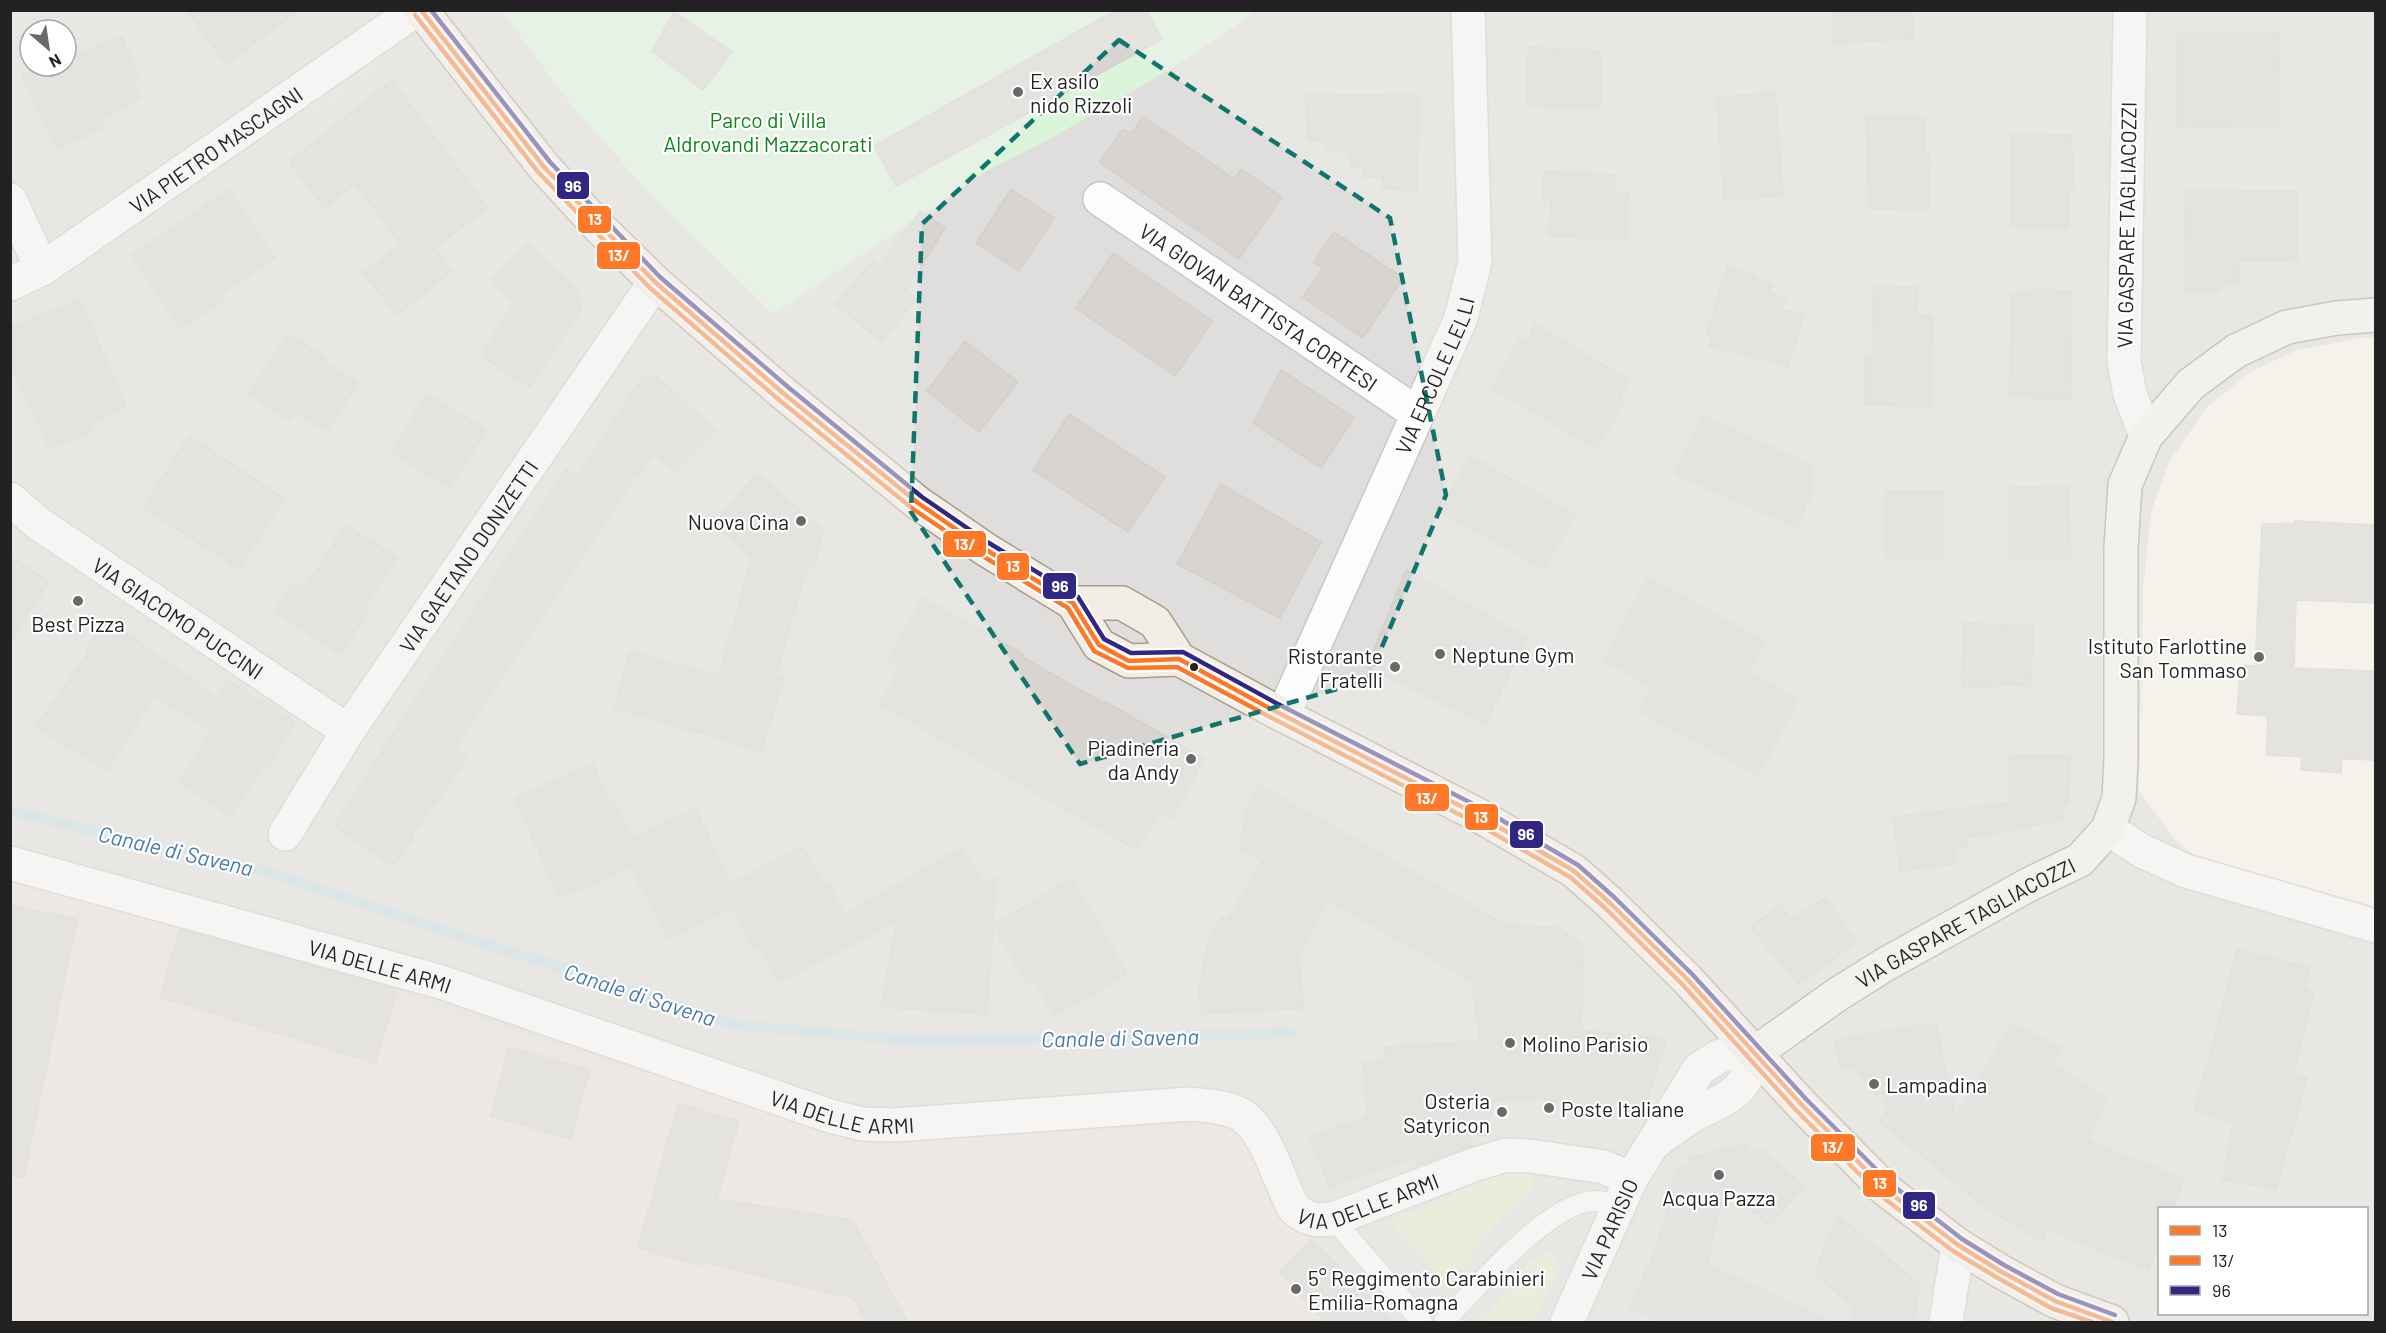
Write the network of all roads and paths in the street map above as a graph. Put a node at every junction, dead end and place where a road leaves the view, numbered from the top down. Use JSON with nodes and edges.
{"nodes":[{"id":1,"x":416,"y":10,"type":"edge"},
{"id":2,"x":421,"y":10,"type":"edge"},
{"id":3,"x":1468,"y":10,"type":"edge"},
{"id":4,"x":2130,"y":10,"type":"edge"},
{"id":5,"x":1100,"y":199,"type":"dead end"},
{"id":6,"x":10,"y":200,"type":"edge"},
{"id":7,"x":42,"y":269,"type":"junction"},
{"id":8,"x":655,"y":282,"type":"junction"},
{"id":9,"x":10,"y":284,"type":"edge"},
{"id":10,"x":2376,"y":315,"type":"edge"},
{"id":11,"x":1418,"y":414,"type":"junction"},
{"id":12,"x":2146,"y":436,"type":"junction"},
{"id":13,"x":10,"y":499,"type":"edge"},
{"id":14,"x":1072,"y":603,"type":"junction"},
{"id":15,"x":1179,"y":659,"type":"junction"},
{"id":16,"x":1283,"y":715,"type":"junction"},
{"id":17,"x":348,"y":731,"type":"junction"},
{"id":18,"x":2108,"y":829,"type":"junction"},
{"id":19,"x":285,"y":834,"type":"dead end"},
{"id":20,"x":10,"y":863,"type":"edge"},
{"id":21,"x":2376,"y":926,"type":"edge"},
{"id":22,"x":1755,"y":1053,"type":"junction"},
{"id":23,"x":1625,"y":1193,"type":"junction"},
{"id":24,"x":1333,"y":1219,"type":"junction"},
{"id":25,"x":1958,"y":1245,"type":"junction"},
{"id":26,"x":1422,"y":1323,"type":"edge"},
{"id":27,"x":1444,"y":1323,"type":"edge"},
{"id":28,"x":1567,"y":1323,"type":"edge"},
{"id":29,"x":1946,"y":1323,"type":"edge"},
{"id":30,"x":2112,"y":1323,"type":"edge"}],
"edges":[{"from":1,"to":7,"type":"street","name":"VIA PIETRO MASCAGNI"},
{"from":2,"to":8,"type":"main road"},
{"from":3,"to":11,"type":"street","name":"VIA ERCOLE LELLI"},
{"from":4,"to":12,"type":"street","name":"VIA GASPARE TAGLIACOZZI"},
{"from":5,"to":11,"type":"street","name":"VIA GIOVAN BATTISTA CORTESI"},
{"from":6,"to":7,"type":"street"},
{"from":7,"to":9,"type":"street","name":"VIA PIETRO MASCAGNI"},
{"from":8,"to":14,"type":"main road"},
{"from":8,"to":17,"type":"street","name":"VIA GAETANO DONIZETTI"},
{"from":10,"to":12,"type":"street","name":"VIA GASPARE TAGLIACOZZI"},
{"from":11,"to":16,"type":"street","name":"VIA ERCOLE LELLI"},
{"from":12,"to":18,"type":"street","name":"VIA GASPARE TAGLIACOZZI"},
{"from":13,"to":17,"type":"street","name":"VIA GIACOMO PUCCINI"},
{"from":14,"to":15,"type":"main road"},
{"from":14,"to":15,"type":"main road"},
{"from":15,"to":16,"type":"main road"},
{"from":16,"to":22,"type":"main road"},
{"from":17,"to":19,"type":"street","name":"VIA GAETANO DONIZETTI"},
{"from":18,"to":21,"type":"street"},
{"from":18,"to":22,"type":"street","name":"VIA GASPARE TAGLIACOZZI"},
{"from":20,"to":24,"type":"street","name":"VIA DELLE ARMI"},
{"from":22,"to":23,"type":"street","name":"VIA PARISIO"},
{"from":22,"to":25,"type":"main road"},
{"from":23,"to":24,"type":"street","name":"VIA DELLE ARMI"},
{"from":23,"to":27,"type":"lane"},
{"from":23,"to":28,"type":"street","name":"VIA PARISIO"},
{"from":24,"to":26,"type":"lane"},
{"from":25,"to":29,"type":"street"},
{"from":25,"to":30,"type":"main road"}]}
